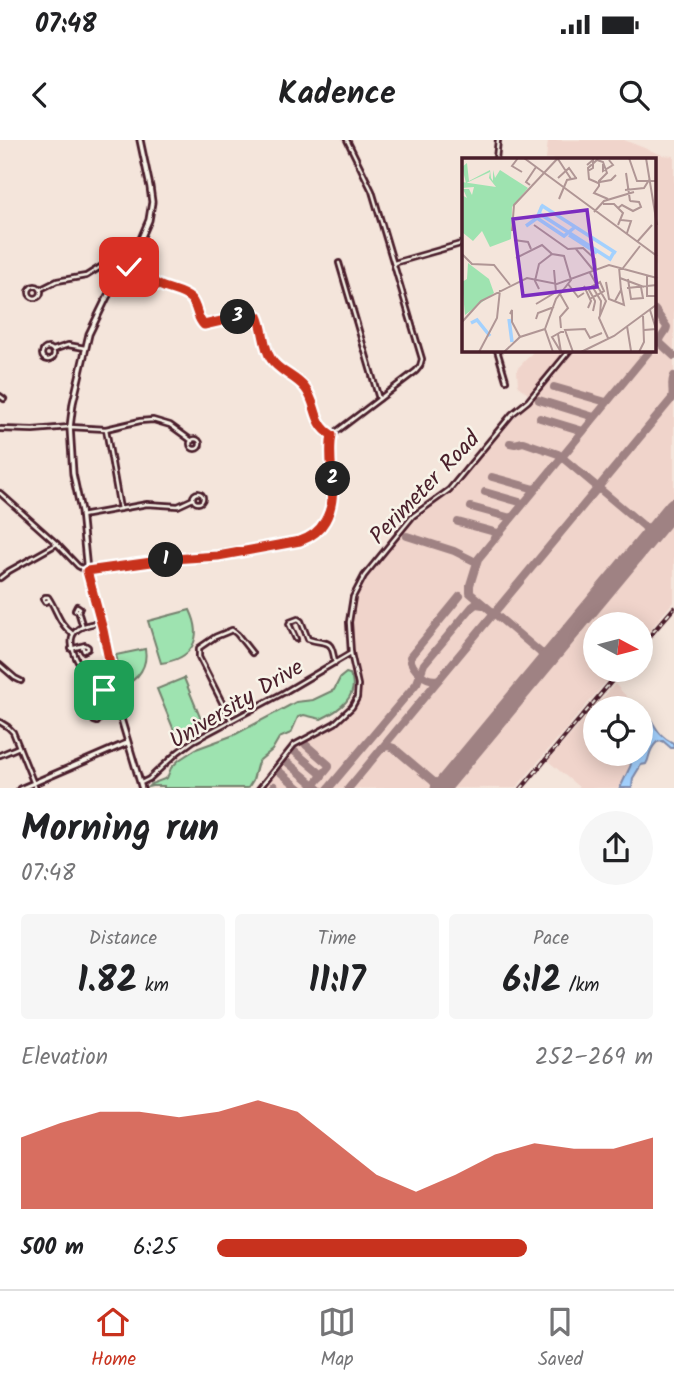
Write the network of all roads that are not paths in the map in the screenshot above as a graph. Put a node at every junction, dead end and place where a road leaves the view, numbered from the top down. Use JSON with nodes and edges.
{"nodes":[{"id":1,"x":140,"y":140,"type":"edge"},
{"id":2,"x":346,"y":140,"type":"edge"},
{"id":3,"x":498,"y":140,"type":"edge"},
{"id":4,"x":496,"y":158,"type":"edge"},
{"id":5,"x":462,"y":244,"type":"edge"},
{"id":6,"x":340,"y":263,"type":"dead end"},
{"id":7,"x":394,"y":263,"type":"junction"},
{"id":8,"x":125,"y":265,"type":"junction"},
{"id":9,"x":41,"y":289,"type":"dead end"},
{"id":10,"x":85,"y":348,"type":"junction"},
{"id":11,"x":53,"y":350,"type":"dead end"},
{"id":12,"x":498,"y":352,"type":"edge"},
{"id":13,"x":568,"y":352,"type":"edge"},
{"id":14,"x":506,"y":380,"type":"dead end"},
{"id":15,"x":0,"y":396,"type":"edge"},
{"id":16,"x":4,"y":399,"type":"dead end"},
{"id":17,"x":379,"y":399,"type":"junction"},
{"id":18,"x":70,"y":427,"type":"junction"},
{"id":19,"x":0,"y":429,"type":"edge"},
{"id":20,"x":106,"y":429,"type":"junction"},
{"id":21,"x":332,"y":435,"type":"junction"},
{"id":22,"x":191,"y":440,"type":"dead end"},
{"id":23,"x":0,"y":493,"type":"edge"},
{"id":24,"x":193,"y":499,"type":"dead end"},
{"id":25,"x":120,"y":509,"type":"junction"},
{"id":26,"x":81,"y":516,"type":"junction"},
{"id":27,"x":57,"y":544,"type":"junction"},
{"id":28,"x":87,"y":571,"type":"junction"},
{"id":29,"x":0,"y":578,"type":"edge"},
{"id":30,"x":50,"y":600,"type":"dead end"},
{"id":31,"x":78,"y":611,"type":"dead end"},
{"id":32,"x":101,"y":621,"type":"junction"},
{"id":33,"x":83,"y":627,"type":"junction"},
{"id":34,"x":73,"y":634,"type":"junction"},
{"id":35,"x":296,"y":639,"type":"dead end"},
{"id":36,"x":82,"y":646,"type":"dead end"},
{"id":37,"x":71,"y":649,"type":"junction"},
{"id":38,"x":252,"y":653,"type":"dead end"},
{"id":39,"x":351,"y":653,"type":"junction"},
{"id":40,"x":335,"y":663,"type":"junction"},
{"id":41,"x":0,"y":665,"type":"edge"},
{"id":42,"x":21,"y":681,"type":"dead end"},
{"id":43,"x":115,"y":689,"type":"junction"},
{"id":44,"x":100,"y":690,"type":"junction"},
{"id":45,"x":98,"y":716,"type":"dead end"},
{"id":46,"x":231,"y":720,"type":"junction"},
{"id":47,"x":0,"y":722,"type":"edge"},
{"id":48,"x":128,"y":743,"type":"junction"},
{"id":49,"x":19,"y":747,"type":"junction"},
{"id":50,"x":0,"y":755,"type":"edge"},
{"id":51,"x":33,"y":783,"type":"junction"},
{"id":52,"x":141,"y":786,"type":"edge"},
{"id":53,"x":22,"y":788,"type":"edge"},
{"id":54,"x":36,"y":788,"type":"edge"},
{"id":55,"x":260,"y":788,"type":"edge"}],
"edges":[{"from":1,"to":8,"type":"street"},
{"from":2,"to":7,"type":"street"},
{"from":3,"to":4,"type":"street"},
{"from":5,"to":7,"type":"street"},
{"from":6,"to":17,"type":"street"},
{"from":7,"to":17,"type":"street"},
{"from":8,"to":9,"type":"street"},
{"from":8,"to":10,"type":"street"},
{"from":8,"to":21,"type":"street"},
{"from":10,"to":11,"type":"street"},
{"from":10,"to":18,"type":"street"},
{"from":12,"to":14,"type":"street"},
{"from":13,"to":39,"type":"street","name":"Perimeter Road"},
{"from":15,"to":16,"type":"street"},
{"from":17,"to":21,"type":"street"},
{"from":18,"to":19,"type":"street"},
{"from":18,"to":20,"type":"street"},
{"from":18,"to":26,"type":"street"},
{"from":20,"to":22,"type":"street"},
{"from":20,"to":25,"type":"street"},
{"from":21,"to":28,"type":"street"},
{"from":23,"to":27,"type":"street"},
{"from":24,"to":25,"type":"street"},
{"from":25,"to":26,"type":"street"},
{"from":26,"to":28,"type":"street"},
{"from":27,"to":28,"type":"street"},
{"from":27,"to":29,"type":"street"},
{"from":28,"to":32,"type":"street"},
{"from":30,"to":34,"type":"street"},
{"from":31,"to":33,"type":"street"},
{"from":32,"to":33,"type":"street"},
{"from":32,"to":43,"type":"street"},
{"from":33,"to":34,"type":"street"},
{"from":34,"to":37,"type":"street"},
{"from":35,"to":40,"type":"street"},
{"from":36,"to":37,"type":"street"},
{"from":37,"to":44,"type":"street"},
{"from":38,"to":46,"type":"street"},
{"from":39,"to":40,"type":"street","name":"University Drive"},
{"from":39,"to":55,"type":"street","name":"Perimeter Road"},
{"from":40,"to":46,"type":"street","name":"University Drive"},
{"from":41,"to":42,"type":"street"},
{"from":43,"to":44,"type":"street"},
{"from":43,"to":48,"type":"street"},
{"from":44,"to":45,"type":"street"},
{"from":46,"to":52,"type":"street","name":"University Drive"},
{"from":47,"to":49,"type":"street"},
{"from":48,"to":51,"type":"street"},
{"from":48,"to":52,"type":"street"},
{"from":49,"to":50,"type":"street"},
{"from":49,"to":51,"type":"street"},
{"from":51,"to":53,"type":"street"},
{"from":51,"to":54,"type":"street"}]}
